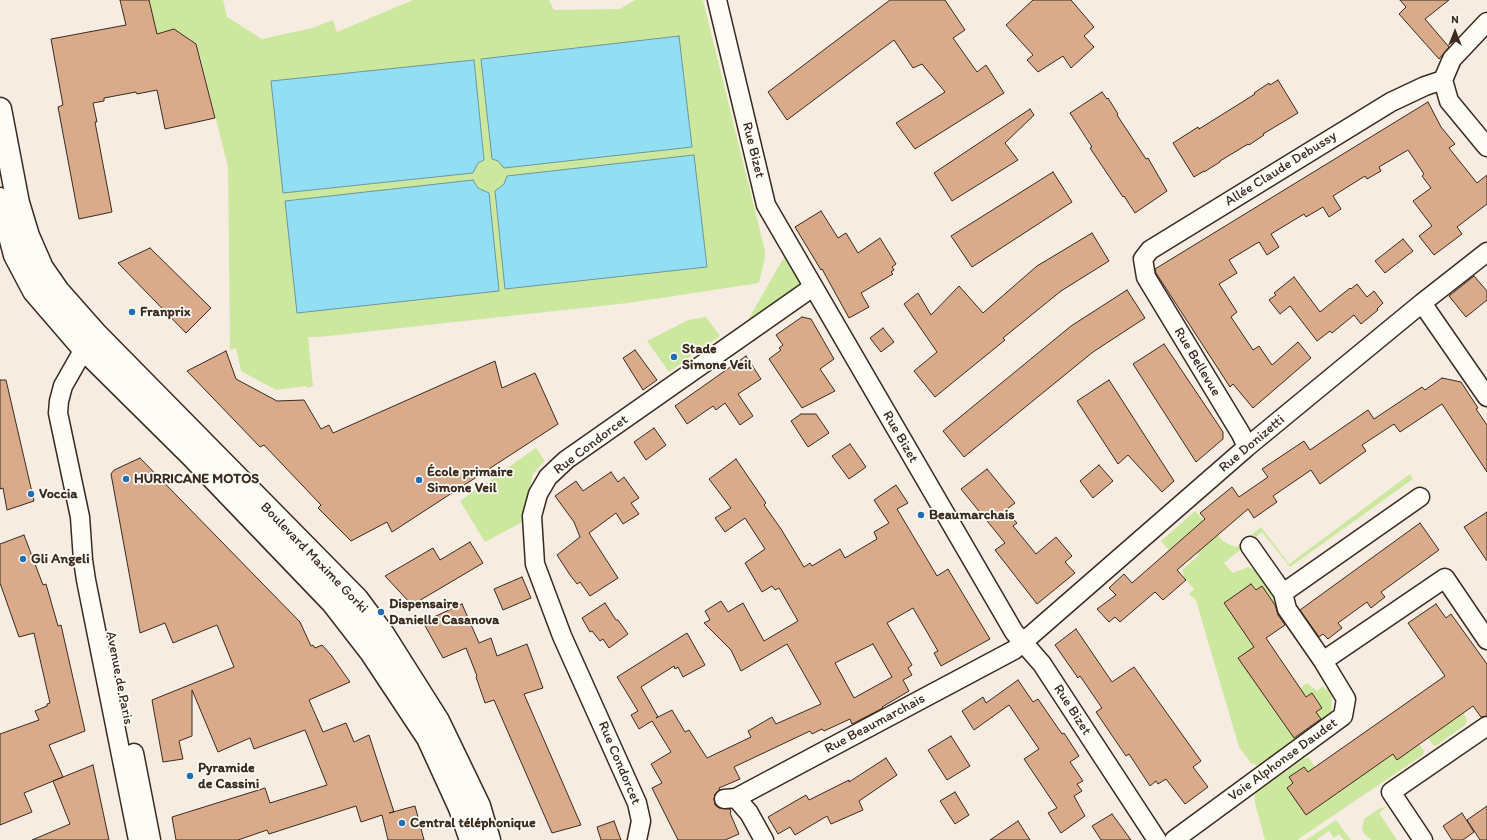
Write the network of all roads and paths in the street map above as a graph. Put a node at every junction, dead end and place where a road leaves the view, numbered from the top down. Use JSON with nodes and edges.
{"nodes":[{"id":1,"x":717,"y":0,"type":"edge"},
{"id":2,"x":1487,"y":22,"type":"edge"},
{"id":3,"x":1443,"y":80,"type":"junction"},
{"id":4,"x":0,"y":109,"type":"edge"},
{"id":5,"x":1487,"y":147,"type":"edge"},
{"id":6,"x":0,"y":199,"type":"edge"},
{"id":7,"x":1487,"y":252,"type":"edge"},
{"id":8,"x":1146,"y":277,"type":"joint"},
{"id":9,"x":813,"y":287,"type":"junction"},
{"id":10,"x":1422,"y":303,"type":"junction"},
{"id":11,"x":90,"y":342,"type":"junction"},
{"id":12,"x":1487,"y":397,"type":"edge"},
{"id":13,"x":1247,"y":447,"type":"junction"},
{"id":14,"x":1420,"y":497,"type":"dead end"},
{"id":15,"x":80,"y":518,"type":"junction"},
{"id":16,"x":1250,"y":546,"type":"dead end"},
{"id":17,"x":1283,"y":593,"type":"junction"},
{"id":18,"x":1487,"y":640,"type":"edge"},
{"id":19,"x":1023,"y":642,"type":"junction"},
{"id":20,"x":1323,"y":661,"type":"junction"},
{"id":21,"x":1487,"y":726,"type":"edge"},
{"id":22,"x":138,"y":840,"type":"edge"},
{"id":23,"x":151,"y":840,"type":"edge"},
{"id":24,"x":471,"y":840,"type":"edge"},
{"id":25,"x":490,"y":840,"type":"edge"},
{"id":26,"x":637,"y":840,"type":"edge"},
{"id":27,"x":764,"y":840,"type":"edge"},
{"id":28,"x":1157,"y":840,"type":"edge"},
{"id":29,"x":1174,"y":840,"type":"edge"},
{"id":30,"x":1423,"y":840,"type":"edge"}],
"edges":[{"from":1,"to":9,"type":"street","name":"Rue Bizet"},
{"from":2,"to":3,"type":"street"},
{"from":3,"to":5,"type":"street"},
{"from":3,"to":8,"type":"street","name":"Allée Claude Debussy"},
{"from":4,"to":11,"type":"main road"},
{"from":6,"to":11,"type":"main road"},
{"from":7,"to":10,"type":"street","name":"Rue Donizetti"},
{"from":8,"to":13,"type":"street","name":"Rue Bellevue"},
{"from":9,"to":19,"type":"street","name":"Rue Bizet"},
{"from":9,"to":26,"type":"street","name":"Rue Condorcet"},
{"from":10,"to":12,"type":"street"},
{"from":10,"to":13,"type":"street","name":"Rue Donizetti"},
{"from":11,"to":15,"type":"street","name":"Avenue de Paris"},
{"from":11,"to":24,"type":"main road","name":"Boulevard Maxime Gorki"},
{"from":11,"to":25,"type":"main road","name":"Boulevard Maxime Gorki"},
{"from":13,"to":19,"type":"street","name":"Rue Donizetti"},
{"from":14,"to":17,"type":"street"},
{"from":15,"to":22,"type":"street","name":"Avenue de Paris"},
{"from":15,"to":23,"type":"street","name":"Avenue de Paris"},
{"from":16,"to":17,"type":"street","name":"Voie Alphonse Daudet"},
{"from":17,"to":20,"type":"street","name":"Voie Alphonse Daudet"},
{"from":18,"to":20,"type":"street"},
{"from":19,"to":27,"type":"street","name":"Rue Beaumarchais"},
{"from":19,"to":28,"type":"street","name":"Rue Bizet"},
{"from":20,"to":29,"type":"street","name":"Voie Alphonse Daudet"},
{"from":21,"to":30,"type":"street"}]}
